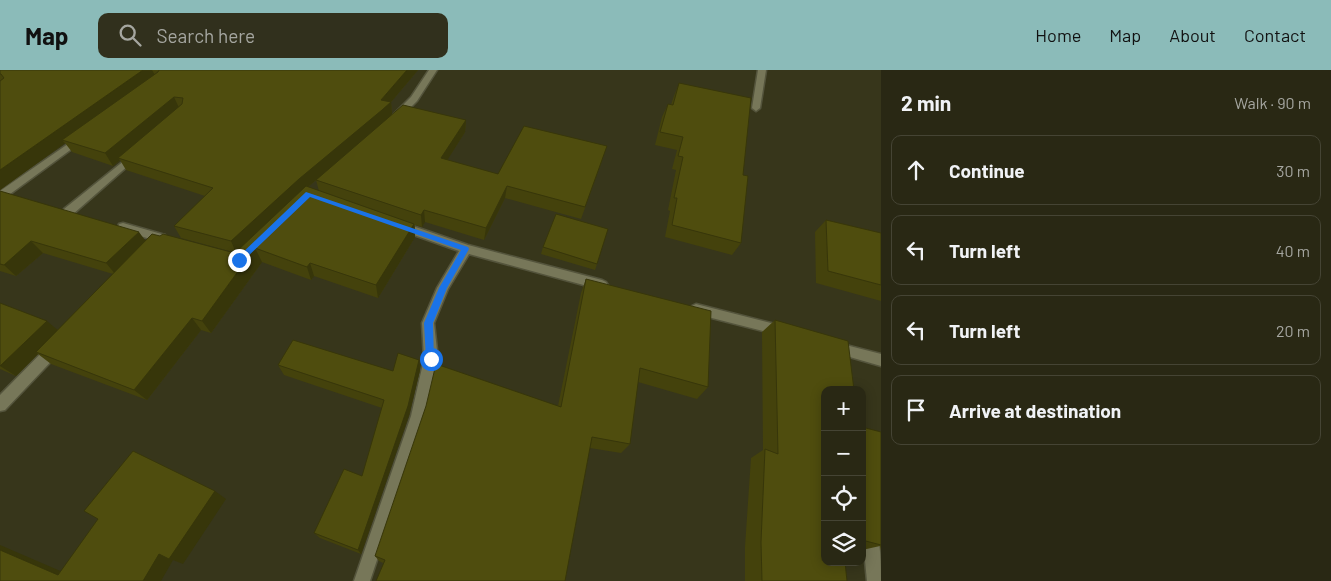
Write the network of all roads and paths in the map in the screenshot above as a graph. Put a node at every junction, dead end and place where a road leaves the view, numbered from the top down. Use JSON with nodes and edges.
{"nodes":[{"id":1,"x":433,"y":70,"type":"edge"},
{"id":2,"x":762,"y":70,"type":"edge"},
{"id":3,"x":756,"y":108,"type":"dead end"},
{"id":4,"x":388,"y":126,"type":"edge"},
{"id":5,"x":89,"y":133,"type":"edge"},
{"id":6,"x":141,"y":150,"type":"edge"},
{"id":7,"x":1,"y":195,"type":"edge"},
{"id":8,"x":21,"y":200,"type":"edge"},
{"id":9,"x":68,"y":212,"type":"edge"},
{"id":10,"x":392,"y":223,"type":"edge"},
{"id":11,"x":115,"y":225,"type":"edge"},
{"id":12,"x":466,"y":249,"type":"junction"},
{"id":13,"x":148,"y":252,"type":"edge"},
{"id":14,"x":614,"y":289,"type":"edge"},
{"id":15,"x":686,"y":306,"type":"edge"},
{"id":16,"x":796,"y":335,"type":"edge"},
{"id":17,"x":67,"y":336,"type":"edge"},
{"id":18,"x":824,"y":344,"type":"edge"},
{"id":19,"x":843,"y":350,"type":"junction"},
{"id":20,"x":881,"y":360,"type":"edge"},
{"id":21,"x":845,"y":366,"type":"edge"},
{"id":22,"x":0,"y":405,"type":"edge"},
{"id":23,"x":866,"y":516,"type":"edge"},
{"id":24,"x":362,"y":581,"type":"edge"},
{"id":25,"x":875,"y":581,"type":"edge"}],
"edges":[{"from":1,"to":4,"type":"street"},
{"from":2,"to":3,"type":"street"},
{"from":5,"to":7,"type":"street"},
{"from":6,"to":9,"type":"street"},
{"from":7,"to":8,"type":"street"},
{"from":10,"to":12,"type":"street"},
{"from":11,"to":13,"type":"street"},
{"from":12,"to":14,"type":"street"},
{"from":12,"to":24,"type":"street"},
{"from":15,"to":16,"type":"street"},
{"from":17,"to":22,"type":"street"},
{"from":18,"to":19,"type":"street"},
{"from":19,"to":20,"type":"street"},
{"from":19,"to":21,"type":"street"},
{"from":23,"to":25,"type":"street"}]}
